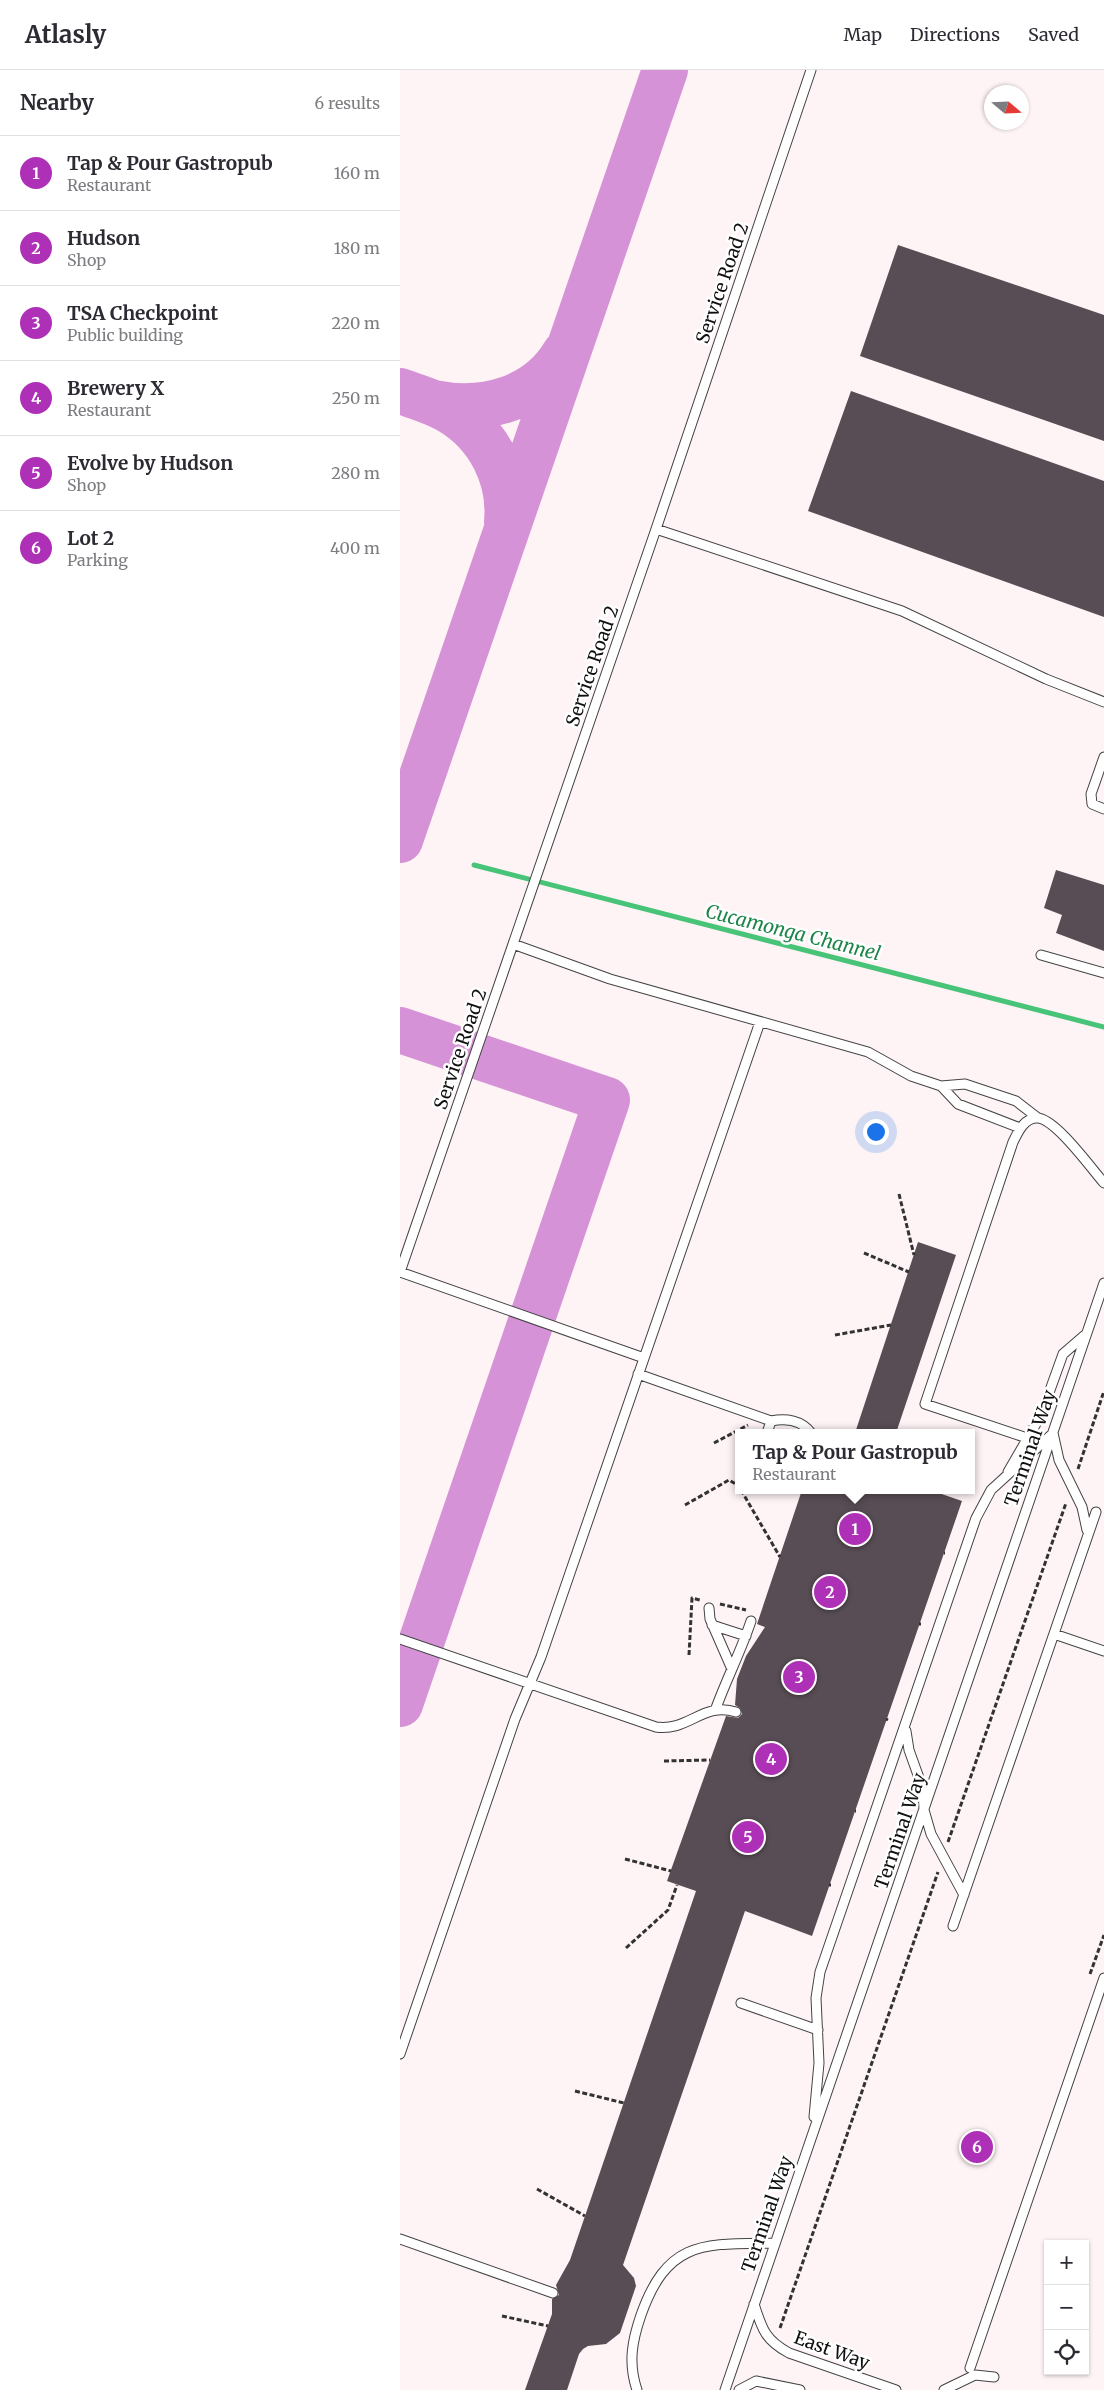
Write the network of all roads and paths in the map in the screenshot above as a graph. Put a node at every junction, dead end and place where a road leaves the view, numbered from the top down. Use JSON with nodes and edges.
{"nodes":[{"id":1,"x":812,"y":70,"type":"edge"},
{"id":2,"x":656,"y":529,"type":"junction"},
{"id":3,"x":1104,"y":702,"type":"edge"},
{"id":4,"x":1104,"y":757,"type":"edge"},
{"id":5,"x":1104,"y":809,"type":"edge"},
{"id":6,"x":512,"y":944,"type":"junction"},
{"id":7,"x":1040,"y":955,"type":"dead end"},
{"id":8,"x":1104,"y":973,"type":"edge"},
{"id":9,"x":760,"y":1022,"type":"junction"},
{"id":10,"x":941,"y":1086,"type":"junction"},
{"id":11,"x":1038,"y":1118,"type":"junction"},
{"id":12,"x":1020,"y":1128,"type":"junction"},
{"id":13,"x":1104,"y":1183,"type":"edge"},
{"id":14,"x":900,"y":1194,"type":"dead end"},
{"id":15,"x":864,"y":1254,"type":"dead end"},
{"id":16,"x":914,"y":1255,"type":"dead end"},
{"id":17,"x":400,"y":1272,"type":"edge"},
{"id":18,"x":909,"y":1272,"type":"dead end"},
{"id":19,"x":1104,"y":1283,"type":"edge"},
{"id":20,"x":891,"y":1325,"type":"dead end"},
{"id":21,"x":1087,"y":1333,"type":"junction"},
{"id":22,"x":835,"y":1335,"type":"dead end"},
{"id":23,"x":644,"y":1358,"type":"junction"},
{"id":24,"x":638,"y":1374,"type":"junction"},
{"id":25,"x":771,"y":1421,"type":"junction"},
{"id":26,"x":753,"y":1423,"type":"dead end"},
{"id":27,"x":741,"y":1429,"type":"edge"},
{"id":28,"x":768,"y":1429,"type":"edge"},
{"id":29,"x":808,"y":1429,"type":"edge"},
{"id":30,"x":735,"y":1432,"type":"edge"},
{"id":31,"x":1053,"y":1433,"type":"junction"},
{"id":32,"x":1027,"y":1438,"type":"junction"},
{"id":33,"x":714,"y":1443,"type":"dead end"},
{"id":34,"x":1006,"y":1476,"type":"junction"},
{"id":35,"x":735,"y":1484,"type":"edge"},
{"id":36,"x":744,"y":1494,"type":"edge"},
{"id":37,"x":685,"y":1505,"type":"dead end"},
{"id":38,"x":1096,"y":1512,"type":"dead end"},
{"id":39,"x":1087,"y":1537,"type":"junction"},
{"id":40,"x":780,"y":1557,"type":"dead end"},
{"id":41,"x":1037,"y":1586,"type":"dead end"},
{"id":42,"x":709,"y":1608,"type":"dead end"},
{"id":43,"x":751,"y":1621,"type":"dead end"},
{"id":44,"x":712,"y":1625,"type":"junction"},
{"id":45,"x":1054,"y":1634,"type":"junction"},
{"id":46,"x":746,"y":1636,"type":"junction"},
{"id":47,"x":400,"y":1639,"type":"edge"},
{"id":48,"x":1104,"y":1651,"type":"edge"},
{"id":49,"x":731,"y":1667,"type":"junction"},
{"id":50,"x":530,"y":1683,"type":"junction"},
{"id":51,"x":716,"y":1708,"type":"junction"},
{"id":52,"x":736,"y":1712,"type":"dead end"},
{"id":53,"x":906,"y":1726,"type":"junction"},
{"id":54,"x":710,"y":1760,"type":"dead end"},
{"id":55,"x":664,"y":1761,"type":"dead end"},
{"id":56,"x":924,"y":1810,"type":"junction"},
{"id":57,"x":944,"y":1856,"type":"junction"},
{"id":58,"x":624,"y":1859,"type":"dead end"},
{"id":59,"x":671,"y":1871,"type":"dead end"},
{"id":60,"x":677,"y":1885,"type":"dead end"},
{"id":61,"x":964,"y":1895,"type":"junction"},
{"id":62,"x":953,"y":1926,"type":"dead end"},
{"id":63,"x":626,"y":1948,"type":"dead end"},
{"id":64,"x":1104,"y":1978,"type":"edge"},
{"id":65,"x":742,"y":2003,"type":"dead end"},
{"id":66,"x":818,"y":2030,"type":"junction"},
{"id":67,"x":400,"y":2054,"type":"edge"},
{"id":68,"x":575,"y":2091,"type":"dead end"},
{"id":69,"x":624,"y":2103,"type":"dead end"},
{"id":70,"x":812,"y":2132,"type":"junction"},
{"id":71,"x":537,"y":2189,"type":"dead end"},
{"id":72,"x":585,"y":2216,"type":"dead end"},
{"id":73,"x":400,"y":2239,"type":"edge"},
{"id":74,"x":775,"y":2243,"type":"junction"},
{"id":75,"x":553,"y":2293,"type":"dead end"},
{"id":76,"x":754,"y":2304,"type":"junction"},
{"id":77,"x":502,"y":2316,"type":"dead end"},
{"id":78,"x":548,"y":2326,"type":"dead end"},
{"id":79,"x":780,"y":2328,"type":"dead end"},
{"id":80,"x":970,"y":2368,"type":"dead end"},
{"id":81,"x":994,"y":2377,"type":"dead end"},
{"id":82,"x":637,"y":2390,"type":"edge"},
{"id":83,"x":724,"y":2390,"type":"edge"},
{"id":84,"x":739,"y":2390,"type":"edge"},
{"id":85,"x":800,"y":2390,"type":"edge"},
{"id":86,"x":896,"y":2390,"type":"edge"},
{"id":87,"x":944,"y":2390,"type":"edge"}],
"edges":[{"from":1,"to":2,"type":"lane","name":"Service Road 2"},
{"from":2,"to":3,"type":"lane"},
{"from":2,"to":6,"type":"lane","name":"Service Road 2"},
{"from":4,"to":5,"type":"lane"},
{"from":6,"to":9,"type":"lane"},
{"from":6,"to":17,"type":"lane","name":"Service Road 2"},
{"from":7,"to":8,"type":"lane"},
{"from":9,"to":10,"type":"lane"},
{"from":9,"to":23,"type":"lane"},
{"from":10,"to":11,"type":"lane"},
{"from":10,"to":12,"type":"lane"},
{"from":11,"to":12,"type":"lane"},
{"from":11,"to":13,"type":"lane"},
{"from":12,"to":32,"type":"lane"},
{"from":14,"to":16,"type":"path"},
{"from":15,"to":18,"type":"path"},
{"from":17,"to":23,"type":"lane"},
{"from":19,"to":21,"type":"lane","name":"Terminal Way"},
{"from":20,"to":22,"type":"path"},
{"from":21,"to":31,"type":"lane","name":"Terminal Way"},
{"from":21,"to":32,"type":"lane"},
{"from":23,"to":24,"type":"lane"},
{"from":24,"to":25,"type":"lane"},
{"from":24,"to":50,"type":"lane"},
{"from":25,"to":28,"type":"lane"},
{"from":25,"to":29,"type":"lane"},
{"from":26,"to":27,"type":"path"},
{"from":30,"to":33,"type":"path"},
{"from":31,"to":34,"type":"lane"},
{"from":31,"to":39,"type":"lane"},
{"from":31,"to":56,"type":"lane","name":"Terminal Way"},
{"from":32,"to":34,"type":"lane"},
{"from":34,"to":53,"type":"lane"},
{"from":35,"to":37,"type":"path"},
{"from":36,"to":40,"type":"path"},
{"from":38,"to":39,"type":"lane"},
{"from":39,"to":45,"type":"lane"},
{"from":41,"to":57,"type":"path"},
{"from":42,"to":44,"type":"lane"},
{"from":43,"to":46,"type":"lane"},
{"from":44,"to":46,"type":"lane"},
{"from":44,"to":49,"type":"lane"},
{"from":45,"to":48,"type":"lane"},
{"from":45,"to":61,"type":"lane"},
{"from":46,"to":49,"type":"lane"},
{"from":47,"to":50,"type":"lane"},
{"from":49,"to":51,"type":"lane"},
{"from":50,"to":51,"type":"lane"},
{"from":50,"to":67,"type":"lane"},
{"from":51,"to":52,"type":"lane"},
{"from":53,"to":56,"type":"lane"},
{"from":53,"to":66,"type":"lane"},
{"from":54,"to":55,"type":"path"},
{"from":56,"to":57,"type":"lane"},
{"from":56,"to":70,"type":"lane","name":"Terminal Way"},
{"from":57,"to":61,"type":"lane"},
{"from":57,"to":79,"type":"path"},
{"from":58,"to":59,"type":"path"},
{"from":60,"to":63,"type":"path"},
{"from":61,"to":62,"type":"lane"},
{"from":64,"to":80,"type":"lane"},
{"from":65,"to":66,"type":"lane"},
{"from":66,"to":70,"type":"lane"},
{"from":68,"to":69,"type":"path"},
{"from":70,"to":74,"type":"lane","name":"Terminal Way"},
{"from":71,"to":72,"type":"path"},
{"from":73,"to":75,"type":"lane"},
{"from":74,"to":76,"type":"lane","name":"Terminal Way"},
{"from":74,"to":82,"type":"lane"},
{"from":76,"to":83,"type":"lane","name":"Terminal Way"},
{"from":76,"to":86,"type":"lane","name":"East Way"},
{"from":77,"to":78,"type":"path"},
{"from":81,"to":87,"type":"lane"},
{"from":84,"to":85,"type":"lane"}]}
